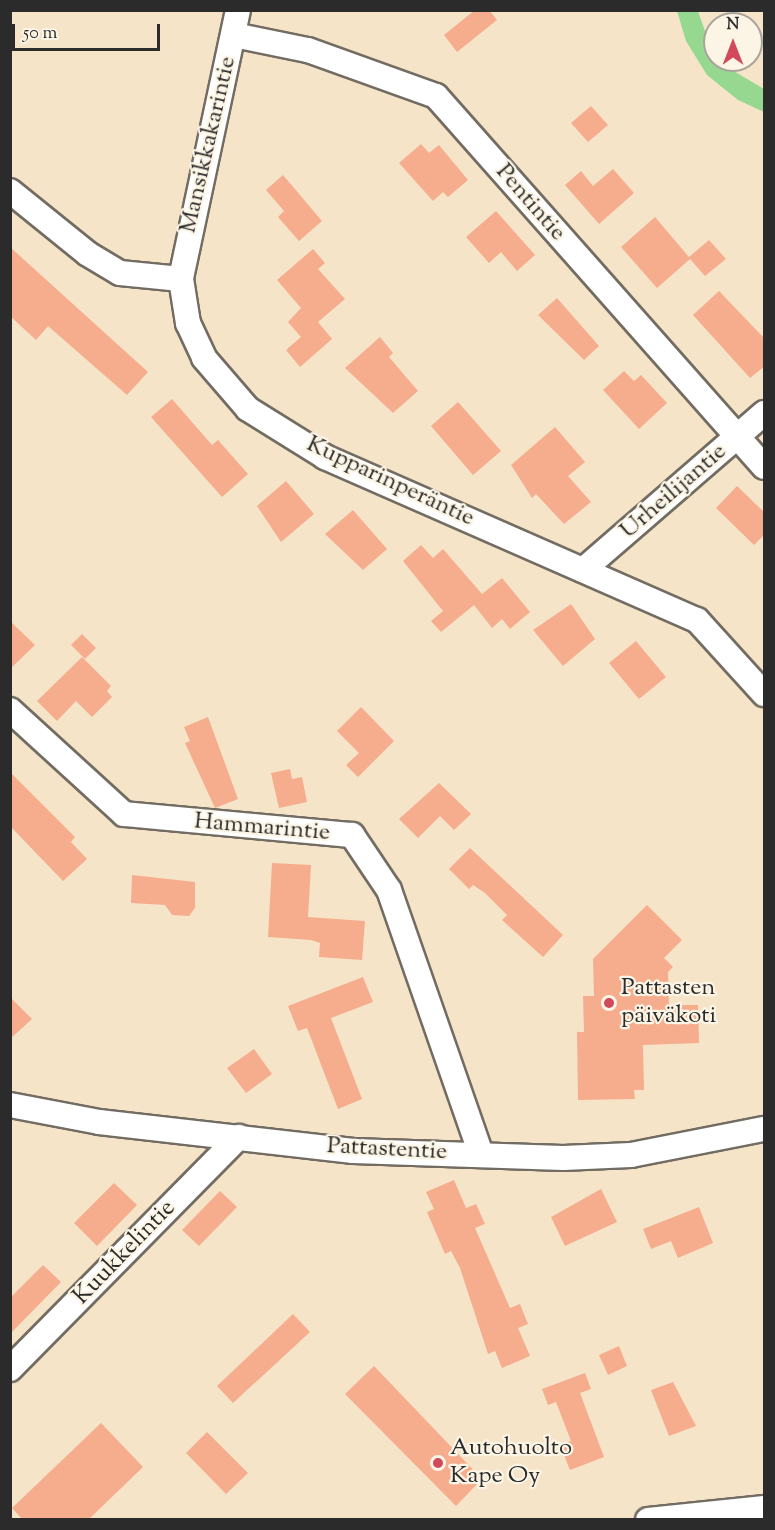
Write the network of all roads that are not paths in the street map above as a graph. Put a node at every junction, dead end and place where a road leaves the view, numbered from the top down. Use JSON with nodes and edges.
{"nodes":[{"id":1,"x":238,"y":10,"type":"edge"},
{"id":2,"x":234,"y":35,"type":"junction"},
{"id":3,"x":10,"y":191,"type":"edge"},
{"id":4,"x":181,"y":279,"type":"junction"},
{"id":5,"x":765,"y":413,"type":"edge"},
{"id":6,"x":737,"y":438,"type":"junction"},
{"id":7,"x":765,"y":467,"type":"edge"},
{"id":8,"x":583,"y":570,"type":"junction"},
{"id":9,"x":765,"y":694,"type":"edge"},
{"id":10,"x":10,"y":710,"type":"edge"},
{"id":11,"x":10,"y":1105,"type":"edge"},
{"id":12,"x":765,"y":1129,"type":"edge"},
{"id":13,"x":239,"y":1137,"type":"junction"},
{"id":14,"x":481,"y":1154,"type":"junction"},
{"id":15,"x":10,"y":1369,"type":"edge"},
{"id":16,"x":765,"y":1508,"type":"edge"},
{"id":17,"x":648,"y":1520,"type":"edge"}],
"edges":[{"from":1,"to":2,"type":"street","name":"Mansikkakarintie"},
{"from":2,"to":4,"type":"street","name":"Mansikkakarintie"},
{"from":2,"to":6,"type":"street","name":"Pentintie"},
{"from":3,"to":4,"type":"street"},
{"from":4,"to":8,"type":"street","name":"Kupparinperäntie"},
{"from":5,"to":6,"type":"street","name":"Urheilijantie"},
{"from":6,"to":7,"type":"street","name":"Pentintie"},
{"from":6,"to":8,"type":"street","name":"Urheilijantie"},
{"from":8,"to":9,"type":"street","name":"Kupparinperäntie"},
{"from":10,"to":14,"type":"street","name":"Hammarintie"},
{"from":11,"to":13,"type":"street","name":"Pattastentie"},
{"from":12,"to":14,"type":"street","name":"Pattastentie"},
{"from":13,"to":14,"type":"street","name":"Pattastentie"},
{"from":13,"to":15,"type":"street","name":"Kuukkelintie"},
{"from":16,"to":17,"type":"street"}]}
